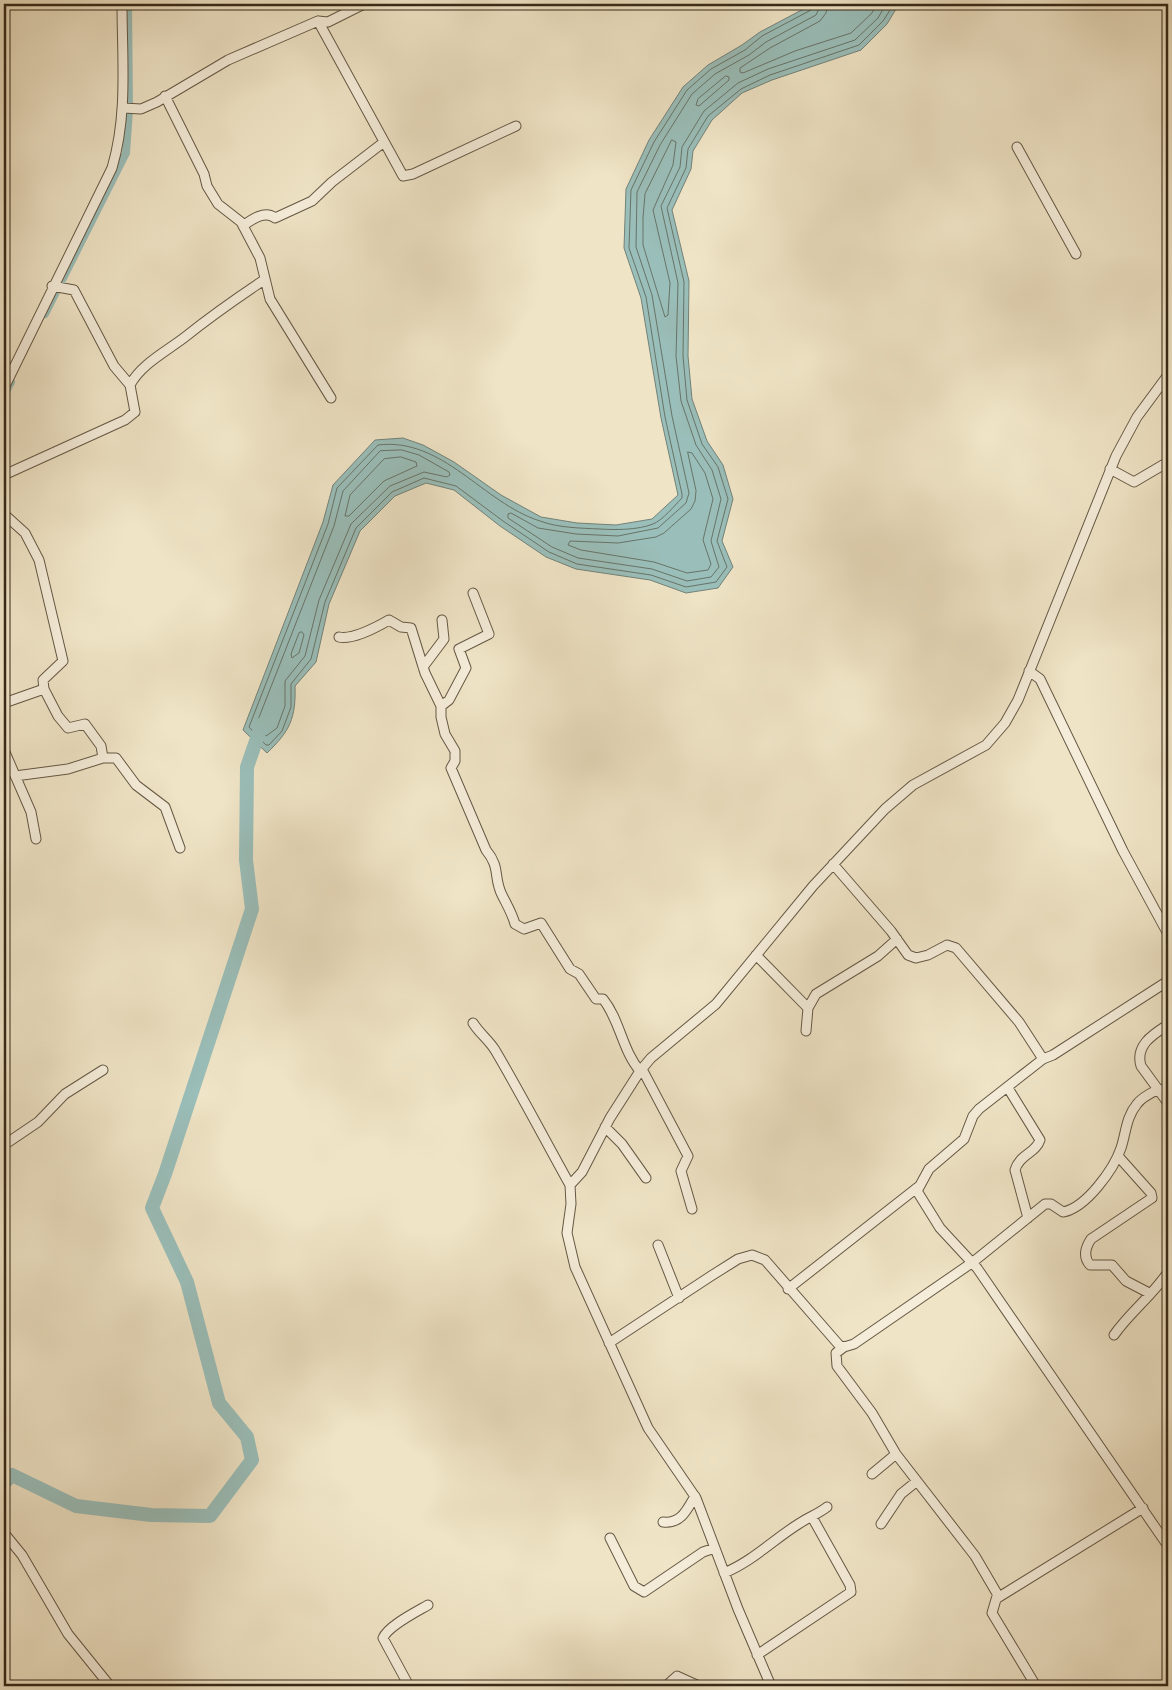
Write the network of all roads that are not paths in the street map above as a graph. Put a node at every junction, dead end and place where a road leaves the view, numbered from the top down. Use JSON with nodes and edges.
{"nodes":[{"id":1,"x":122,"y":4,"type":"edge"},
{"id":2,"x":364,"y":4,"type":"edge"},
{"id":3,"x":318,"y":21,"type":"junction"},
{"id":4,"x":166,"y":96,"type":"junction"},
{"id":5,"x":125,"y":108,"type":"junction"},
{"id":6,"x":516,"y":126,"type":"dead end"},
{"id":7,"x":384,"y":142,"type":"junction"},
{"id":8,"x":1017,"y":147,"type":"dead end"},
{"id":9,"x":243,"y":226,"type":"junction"},
{"id":10,"x":1076,"y":254,"type":"dead end"},
{"id":11,"x":264,"y":280,"type":"junction"},
{"id":12,"x":58,"y":287,"type":"junction"},
{"id":13,"x":1168,"y":375,"type":"edge"},
{"id":14,"x":130,"y":385,"type":"junction"},
{"id":15,"x":4,"y":388,"type":"edge"},
{"id":16,"x":331,"y":398,"type":"dead end"},
{"id":17,"x":1168,"y":462,"type":"edge"},
{"id":18,"x":1114,"y":470,"type":"junction"},
{"id":19,"x":4,"y":475,"type":"edge"},
{"id":20,"x":4,"y":514,"type":"edge"},
{"id":21,"x":473,"y":593,"type":"dead end"},
{"id":22,"x":442,"y":620,"type":"dead end"},
{"id":23,"x":340,"y":636,"type":"dead end"},
{"id":24,"x":423,"y":667,"type":"junction"},
{"id":25,"x":1032,"y":673,"type":"junction"},
{"id":26,"x":44,"y":688,"type":"junction"},
{"id":27,"x":4,"y":703,"type":"edge"},
{"id":28,"x":441,"y":706,"type":"junction"},
{"id":29,"x":4,"y":750,"type":"edge"},
{"id":30,"x":103,"y":758,"type":"junction"},
{"id":31,"x":16,"y":776,"type":"junction"},
{"id":32,"x":36,"y":839,"type":"dead end"},
{"id":33,"x":180,"y":848,"type":"dead end"},
{"id":34,"x":836,"y":866,"type":"junction"},
{"id":35,"x":1168,"y":934,"type":"edge"},
{"id":36,"x":897,"y":939,"type":"junction"},
{"id":37,"x":758,"y":958,"type":"junction"},
{"id":38,"x":1168,"y":981,"type":"edge"},
{"id":39,"x":1168,"y":998,"type":"edge"},
{"id":40,"x":808,"y":1008,"type":"junction"},
{"id":41,"x":473,"y":1023,"type":"dead end"},
{"id":42,"x":1168,"y":1027,"type":"edge"},
{"id":43,"x":806,"y":1031,"type":"dead end"},
{"id":44,"x":1043,"y":1059,"type":"junction"},
{"id":45,"x":103,"y":1070,"type":"dead end"},
{"id":46,"x":643,"y":1072,"type":"junction"},
{"id":47,"x":1008,"y":1088,"type":"junction"},
{"id":48,"x":1159,"y":1088,"type":"junction"},
{"id":49,"x":1168,"y":1103,"type":"edge"},
{"id":50,"x":608,"y":1129,"type":"junction"},
{"id":51,"x":4,"y":1145,"type":"edge"},
{"id":52,"x":1118,"y":1156,"type":"junction"},
{"id":53,"x":646,"y":1178,"type":"dead end"},
{"id":54,"x":570,"y":1184,"type":"junction"},
{"id":55,"x":918,"y":1187,"type":"junction"},
{"id":56,"x":692,"y":1210,"type":"dead end"},
{"id":57,"x":1028,"y":1218,"type":"junction"},
{"id":58,"x":658,"y":1246,"type":"dead end"},
{"id":59,"x":973,"y":1262,"type":"junction"},
{"id":60,"x":1168,"y":1272,"type":"edge"},
{"id":61,"x":788,"y":1289,"type":"junction"},
{"id":62,"x":1149,"y":1293,"type":"junction"},
{"id":63,"x":679,"y":1298,"type":"junction"},
{"id":64,"x":1114,"y":1335,"type":"dead end"},
{"id":65,"x":612,"y":1341,"type":"junction"},
{"id":66,"x":844,"y":1347,"type":"junction"},
{"id":67,"x":896,"y":1454,"type":"junction"},
{"id":68,"x":872,"y":1474,"type":"dead end"},
{"id":69,"x":917,"y":1481,"type":"junction"},
{"id":70,"x":695,"y":1496,"type":"junction"},
{"id":71,"x":827,"y":1507,"type":"dead end"},
{"id":72,"x":1143,"y":1508,"type":"junction"},
{"id":73,"x":812,"y":1517,"type":"junction"},
{"id":74,"x":663,"y":1522,"type":"dead end"},
{"id":75,"x":881,"y":1524,"type":"dead end"},
{"id":76,"x":5,"y":1535,"type":"edge"},
{"id":77,"x":610,"y":1538,"type":"dead end"},
{"id":78,"x":1168,"y":1546,"type":"edge"},
{"id":79,"x":715,"y":1548,"type":"junction"},
{"id":80,"x":728,"y":1571,"type":"junction"},
{"id":81,"x":997,"y":1596,"type":"junction"},
{"id":82,"x":428,"y":1604,"type":"dead end"},
{"id":83,"x":757,"y":1655,"type":"junction"},
{"id":84,"x":685,"y":1682,"type":"edge"},
{"id":85,"x":769,"y":1685,"type":"edge"},
{"id":86,"x":110,"y":1686,"type":"edge"},
{"id":87,"x":409,"y":1686,"type":"edge"},
{"id":88,"x":666,"y":1686,"type":"edge"},
{"id":89,"x":699,"y":1686,"type":"edge"},
{"id":90,"x":1036,"y":1686,"type":"edge"}],
"edges":[{"from":1,"to":5,"type":"street"},
{"from":2,"to":3,"type":"street"},
{"from":3,"to":4,"type":"street"},
{"from":3,"to":7,"type":"street"},
{"from":4,"to":5,"type":"street"},
{"from":4,"to":9,"type":"street"},
{"from":5,"to":12,"type":"street"},
{"from":6,"to":7,"type":"street"},
{"from":7,"to":9,"type":"street"},
{"from":8,"to":10,"type":"street"},
{"from":9,"to":11,"type":"street"},
{"from":11,"to":14,"type":"street"},
{"from":11,"to":16,"type":"street"},
{"from":12,"to":14,"type":"street"},
{"from":12,"to":15,"type":"street"},
{"from":13,"to":18,"type":"street"},
{"from":14,"to":19,"type":"street"},
{"from":17,"to":18,"type":"street"},
{"from":18,"to":25,"type":"street"},
{"from":20,"to":26,"type":"street"},
{"from":21,"to":28,"type":"street"},
{"from":22,"to":24,"type":"street"},
{"from":23,"to":24,"type":"street"},
{"from":24,"to":28,"type":"street"},
{"from":25,"to":34,"type":"street"},
{"from":25,"to":35,"type":"street"},
{"from":26,"to":27,"type":"street"},
{"from":26,"to":30,"type":"street"},
{"from":28,"to":46,"type":"street"},
{"from":29,"to":31,"type":"street"},
{"from":30,"to":31,"type":"street"},
{"from":30,"to":33,"type":"street"},
{"from":31,"to":32,"type":"street"},
{"from":34,"to":36,"type":"street"},
{"from":34,"to":37,"type":"street"},
{"from":36,"to":40,"type":"street"},
{"from":36,"to":44,"type":"street"},
{"from":37,"to":40,"type":"street"},
{"from":37,"to":46,"type":"street"},
{"from":38,"to":39,"type":"street"},
{"from":38,"to":44,"type":"street"},
{"from":40,"to":43,"type":"street"},
{"from":41,"to":54,"type":"street"},
{"from":42,"to":48,"type":"street"},
{"from":44,"to":47,"type":"street"},
{"from":45,"to":51,"type":"street"},
{"from":46,"to":50,"type":"street"},
{"from":46,"to":56,"type":"street"},
{"from":47,"to":55,"type":"street"},
{"from":47,"to":57,"type":"street"},
{"from":48,"to":49,"type":"street"},
{"from":48,"to":52,"type":"street"},
{"from":50,"to":53,"type":"street"},
{"from":50,"to":54,"type":"street"},
{"from":52,"to":57,"type":"street"},
{"from":52,"to":62,"type":"street"},
{"from":54,"to":65,"type":"street"},
{"from":55,"to":59,"type":"street"},
{"from":55,"to":61,"type":"street"},
{"from":57,"to":59,"type":"street"},
{"from":58,"to":63,"type":"street"},
{"from":59,"to":66,"type":"street"},
{"from":59,"to":72,"type":"street"},
{"from":60,"to":62,"type":"street"},
{"from":61,"to":63,"type":"street"},
{"from":61,"to":66,"type":"street"},
{"from":62,"to":64,"type":"street"},
{"from":63,"to":65,"type":"street"},
{"from":65,"to":70,"type":"street"},
{"from":66,"to":67,"type":"street"},
{"from":67,"to":68,"type":"street"},
{"from":67,"to":69,"type":"street"},
{"from":69,"to":75,"type":"street"},
{"from":69,"to":81,"type":"street"},
{"from":70,"to":74,"type":"street"},
{"from":70,"to":79,"type":"street"},
{"from":71,"to":73,"type":"street"},
{"from":72,"to":78,"type":"street"},
{"from":72,"to":81,"type":"street"},
{"from":73,"to":80,"type":"street"},
{"from":73,"to":83,"type":"street"},
{"from":76,"to":86,"type":"street"},
{"from":77,"to":79,"type":"street"},
{"from":79,"to":80,"type":"street"},
{"from":80,"to":83,"type":"street"},
{"from":81,"to":90,"type":"street"},
{"from":82,"to":87,"type":"street"},
{"from":83,"to":85,"type":"street"},
{"from":84,"to":88,"type":"street"},
{"from":84,"to":89,"type":"street"}]}
